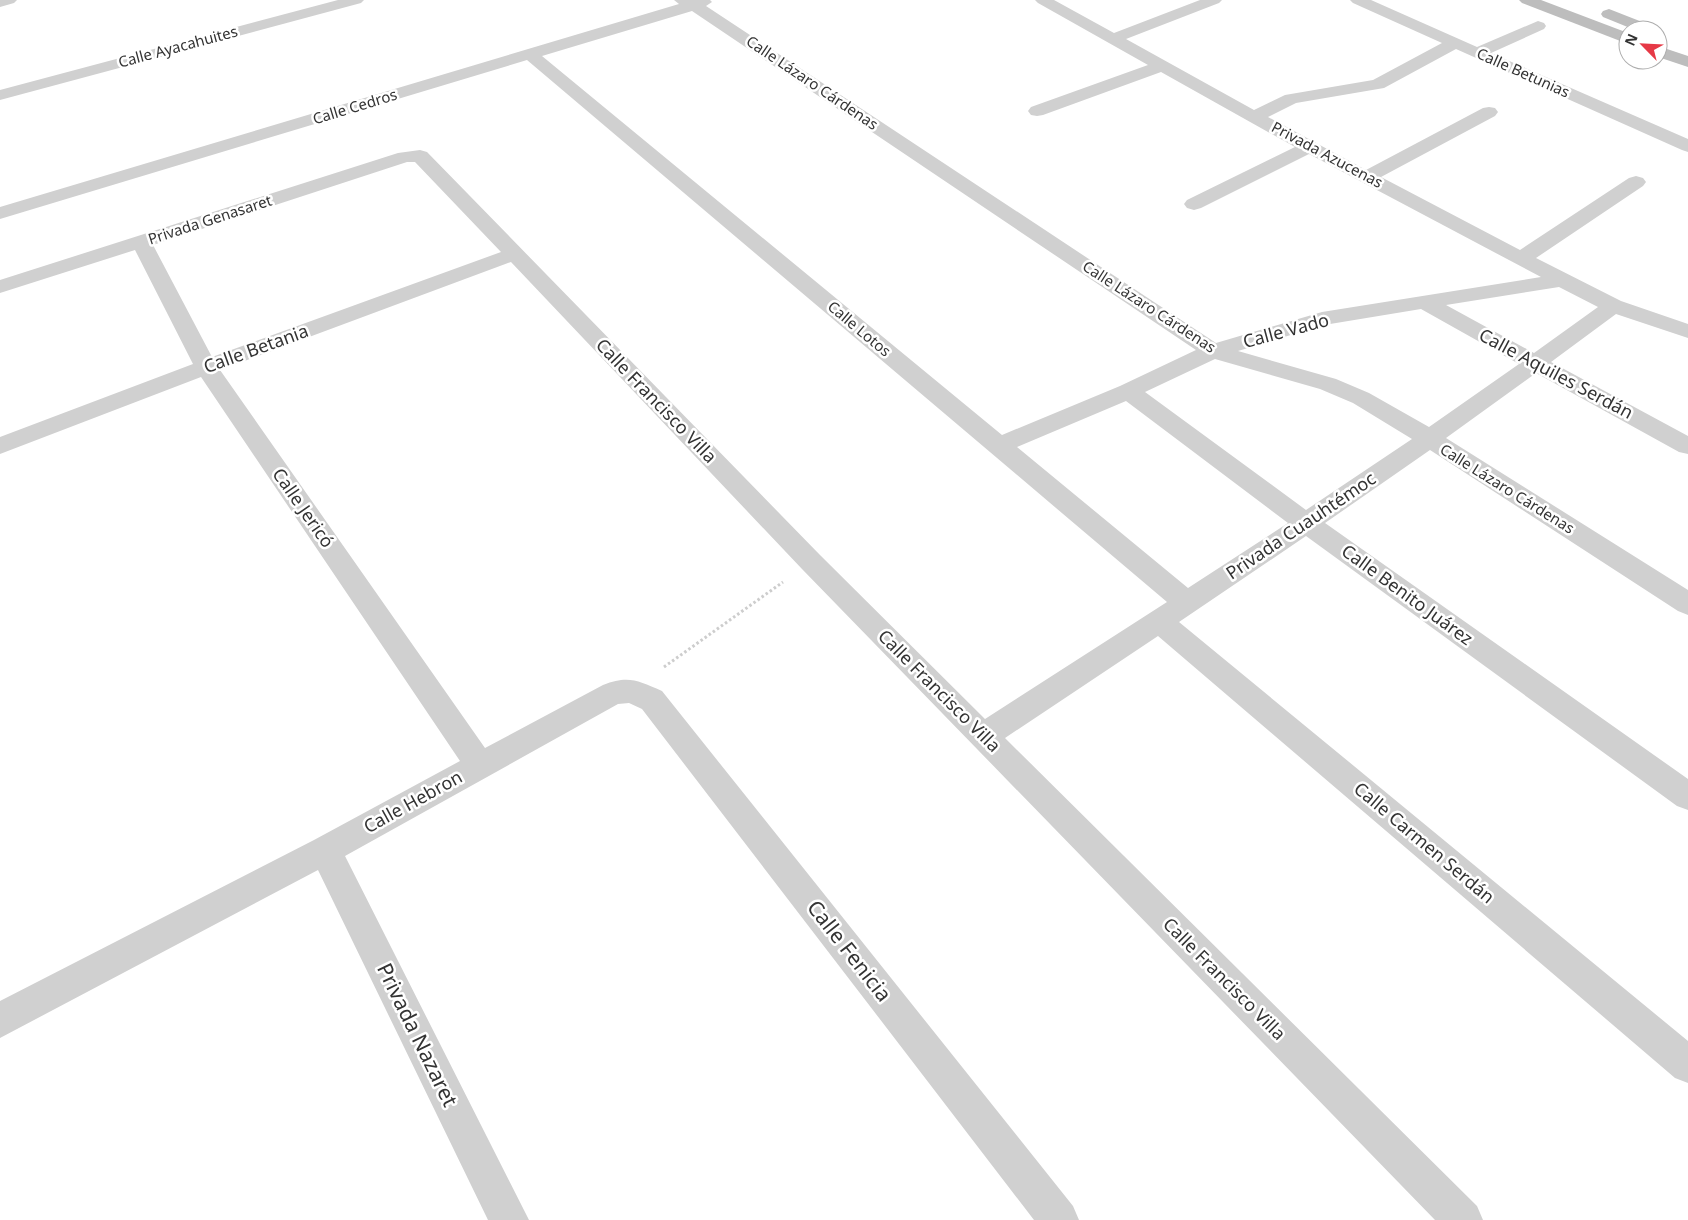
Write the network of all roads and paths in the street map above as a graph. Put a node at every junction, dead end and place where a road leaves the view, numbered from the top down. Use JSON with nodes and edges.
{"nodes":[{"id":1,"x":9,"y":0,"type":"edge"},
{"id":2,"x":356,"y":0,"type":"edge"},
{"id":3,"x":1043,"y":0,"type":"edge"},
{"id":4,"x":1214,"y":0,"type":"edge"},
{"id":5,"x":1358,"y":0,"type":"edge"},
{"id":6,"x":1527,"y":0,"type":"edge"},
{"id":7,"x":0,"y":2,"type":"edge"},
{"id":8,"x":695,"y":2,"type":"edge"},
{"id":9,"x":1595,"y":9,"type":"dead end"},
{"id":10,"x":1623,"y":20,"type":"edge"},
{"id":11,"x":1538,"y":26,"type":"dead end"},
{"id":12,"x":1618,"y":35,"type":"edge"},
{"id":13,"x":1113,"y":39,"type":"junction"},
{"id":14,"x":1455,"y":43,"type":"junction"},
{"id":15,"x":1668,"y":46,"type":"edge"},
{"id":16,"x":1476,"y":53,"type":"junction"},
{"id":17,"x":531,"y":55,"type":"junction"},
{"id":18,"x":1688,"y":62,"type":"edge"},
{"id":19,"x":1160,"y":66,"type":"junction"},
{"id":20,"x":0,"y":95,"type":"edge"},
{"id":21,"x":1037,"y":111,"type":"dead end"},
{"id":22,"x":1489,"y":112,"type":"dead end"},
{"id":23,"x":1253,"y":117,"type":"junction"},
{"id":24,"x":1688,"y":146,"type":"edge"},
{"id":25,"x":1309,"y":147,"type":"junction"},
{"id":26,"x":420,"y":156,"type":"joint"},
{"id":27,"x":1367,"y":177,"type":"junction"},
{"id":28,"x":1636,"y":182,"type":"dead end"},
{"id":29,"x":1194,"y":204,"type":"dead end"},
{"id":30,"x":0,"y":213,"type":"edge"},
{"id":31,"x":141,"y":242,"type":"junction"},
{"id":32,"x":514,"y":254,"type":"junction"},
{"id":33,"x":1522,"y":258,"type":"junction"},
{"id":34,"x":1562,"y":280,"type":"junction"},
{"id":35,"x":0,"y":287,"type":"edge"},
{"id":36,"x":1423,"y":302,"type":"junction"},
{"id":37,"x":1613,"y":306,"type":"junction"},
{"id":38,"x":1688,"y":331,"type":"edge"},
{"id":39,"x":1213,"y":351,"type":"junction"},
{"id":40,"x":1537,"y":362,"type":"junction"},
{"id":41,"x":206,"y":367,"type":"junction"},
{"id":42,"x":1128,"y":391,"type":"junction"},
{"id":43,"x":1427,"y":439,"type":"junction"},
{"id":44,"x":0,"y":446,"type":"edge"},
{"id":45,"x":998,"y":446,"type":"junction"},
{"id":46,"x":1688,"y":446,"type":"edge"},
{"id":47,"x":1307,"y":524,"type":"junction"},
{"id":48,"x":811,"y":562,"type":"junction"},
{"id":49,"x":1188,"y":602,"type":"junction"},
{"id":50,"x":1688,"y":604,"type":"edge"},
{"id":51,"x":1160,"y":622,"type":"junction"},
{"id":52,"x":631,"y":691,"type":"junction"},
{"id":53,"x":983,"y":736,"type":"junction"},
{"id":54,"x":480,"y":765,"type":"junction"},
{"id":55,"x":1688,"y":796,"type":"edge"},
{"id":56,"x":324,"y":850,"type":"junction"},
{"id":57,"x":0,"y":1020,"type":"edge"},
{"id":58,"x":1688,"y":1065,"type":"edge"},
{"id":59,"x":509,"y":1220,"type":"edge"},
{"id":60,"x":1059,"y":1220,"type":"edge"},
{"id":61,"x":1463,"y":1220,"type":"edge"}],
"edges":[{"from":1,"to":7,"type":"street"},
{"from":2,"to":20,"type":"street","name":"Calle Ayacahuites"},
{"from":3,"to":13,"type":"street","name":"Privada Azucenas"},
{"from":4,"to":13,"type":"street"},
{"from":5,"to":14,"type":"street","name":"Calle Betunias"},
{"from":6,"to":12,"type":"main road"},
{"from":8,"to":17,"type":"street","name":"Calle Cedros"},
{"from":8,"to":39,"type":"street","name":"Calle Lázaro Cárdenas"},
{"from":9,"to":10,"type":"main road"},
{"from":11,"to":16,"type":"street"},
{"from":13,"to":19,"type":"street","name":"Privada Azucenas"},
{"from":14,"to":16,"type":"street","name":"Calle Betunias"},
{"from":14,"to":23,"type":"street"},
{"from":15,"to":18,"type":"main road"},
{"from":16,"to":24,"type":"street","name":"Calle Betunias"},
{"from":17,"to":30,"type":"street","name":"Calle Cedros"},
{"from":17,"to":45,"type":"street","name":"Calle Lotos"},
{"from":19,"to":21,"type":"street"},
{"from":19,"to":23,"type":"street","name":"Privada Azucenas"},
{"from":22,"to":27,"type":"street"},
{"from":23,"to":25,"type":"street","name":"Privada Azucenas"},
{"from":25,"to":27,"type":"street","name":"Privada Azucenas"},
{"from":25,"to":29,"type":"street"},
{"from":26,"to":31,"type":"street","name":"Privada Genasaret"},
{"from":26,"to":32,"type":"street","name":"Calle Francisco Villa"},
{"from":27,"to":33,"type":"street","name":"Privada Azucenas"},
{"from":28,"to":33,"type":"street"},
{"from":31,"to":35,"type":"street","name":"Privada Genasaret"},
{"from":31,"to":41,"type":"street","name":"Calle Jericó"},
{"from":32,"to":41,"type":"street","name":"Calle Betania"},
{"from":32,"to":48,"type":"street","name":"Calle Francisco Villa"},
{"from":33,"to":34,"type":"street","name":"Privada Azucenas"},
{"from":34,"to":36,"type":"street","name":"Calle Vado"},
{"from":34,"to":37,"type":"street","name":"Privada Azucenas"},
{"from":36,"to":39,"type":"street","name":"Calle Vado"},
{"from":36,"to":40,"type":"street","name":"Calle Aquiles Serdán"},
{"from":37,"to":38,"type":"street","name":"Privada Azucenas"},
{"from":37,"to":40,"type":"street","name":"Privada Cuauhtémoc"},
{"from":39,"to":42,"type":"street","name":"Calle Vado"},
{"from":39,"to":43,"type":"street","name":"Calle Lázaro Cárdenas"},
{"from":40,"to":43,"type":"street","name":"Privada Cuauhtémoc"},
{"from":40,"to":46,"type":"street","name":"Calle Aquiles Serdán"},
{"from":41,"to":44,"type":"street","name":"Calle Betania"},
{"from":41,"to":54,"type":"street","name":"Calle Jericó"},
{"from":42,"to":45,"type":"street","name":"Calle Vado"},
{"from":42,"to":47,"type":"street","name":"Calle Benito Juárez"},
{"from":43,"to":47,"type":"street","name":"Privada Cuauhtémoc"},
{"from":43,"to":50,"type":"street","name":"Calle Lázaro Cárdenas"},
{"from":45,"to":49,"type":"street","name":"Calle Lotos"},
{"from":47,"to":49,"type":"street","name":"Privada Cuauhtémoc"},
{"from":47,"to":55,"type":"street","name":"Calle Benito Juárez"},
{"from":48,"to":52,"type":"path"},
{"from":48,"to":53,"type":"street","name":"Calle Francisco Villa"},
{"from":49,"to":51,"type":"street","name":"Privada Cuauhtémoc"},
{"from":51,"to":53,"type":"street","name":"Privada Cuauhtémoc"},
{"from":51,"to":58,"type":"street","name":"Calle Carmen Serdán"},
{"from":52,"to":54,"type":"street","name":"Calle Hebron"},
{"from":52,"to":60,"type":"street","name":"Calle Fenicia"},
{"from":53,"to":61,"type":"street","name":"Calle Francisco Villa"},
{"from":54,"to":56,"type":"street","name":"Calle Hebron"},
{"from":56,"to":57,"type":"street","name":"Calle Hebron"},
{"from":56,"to":59,"type":"street","name":"Privada Nazaret"}]}
